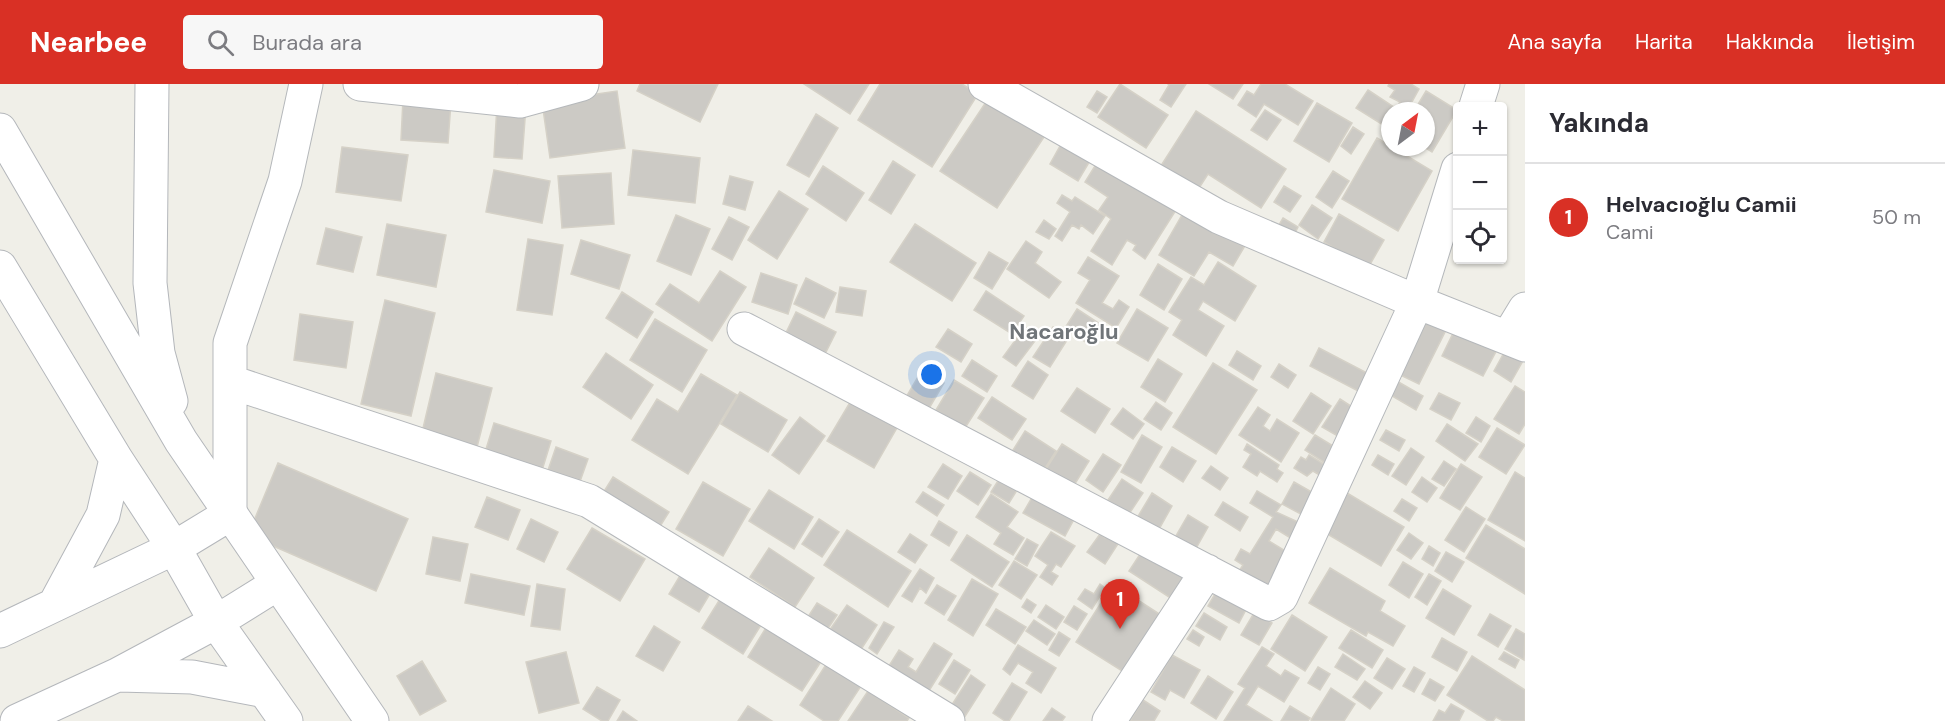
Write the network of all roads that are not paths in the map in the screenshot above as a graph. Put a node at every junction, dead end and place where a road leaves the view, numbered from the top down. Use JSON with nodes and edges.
{"nodes":[{"id":1,"x":152,"y":84,"type":"edge"},
{"id":2,"x":306,"y":84,"type":"edge"},
{"id":3,"x":360,"y":84,"type":"edge"},
{"id":4,"x":582,"y":84,"type":"edge"},
{"id":5,"x":985,"y":84,"type":"edge"},
{"id":6,"x":1483,"y":84,"type":"edge"},
{"id":7,"x":1477,"y":102,"type":"edge"},
{"id":8,"x":0,"y":130,"type":"edge"},
{"id":9,"x":1453,"y":185,"type":"edge"},
{"id":10,"x":0,"y":267,"type":"edge"},
{"id":11,"x":1417,"y":302,"type":"junction"},
{"id":12,"x":1525,"y":309,"type":"edge"},
{"id":13,"x":744,"y":329,"type":"dead end"},
{"id":14,"x":1516,"y":341,"type":"edge"},
{"id":15,"x":231,"y":382,"type":"junction"},
{"id":16,"x":181,"y":441,"type":"junction"},
{"id":17,"x":116,"y":459,"type":"junction"},
{"id":18,"x":230,"y":514,"type":"junction"},
{"id":19,"x":174,"y":548,"type":"junction"},
{"id":20,"x":1207,"y":571,"type":"junction"},
{"id":21,"x":277,"y":584,"type":"junction"},
{"id":22,"x":55,"y":604,"type":"junction"},
{"id":23,"x":216,"y":622,"type":"junction"},
{"id":24,"x":0,"y":631,"type":"edge"},
{"id":25,"x":117,"y":675,"type":"junction"},
{"id":26,"x":265,"y":691,"type":"junction"},
{"id":27,"x":27,"y":719,"type":"edge"},
{"id":28,"x":286,"y":721,"type":"edge"},
{"id":29,"x":372,"y":721,"type":"edge"},
{"id":30,"x":948,"y":721,"type":"edge"},
{"id":31,"x":1109,"y":721,"type":"edge"}],
"edges":[{"from":1,"to":16,"type":"street"},
{"from":2,"to":15,"type":"street"},
{"from":3,"to":4,"type":"street"},
{"from":5,"to":11,"type":"street"},
{"from":6,"to":7,"type":"street"},
{"from":8,"to":16,"type":"street"},
{"from":9,"to":11,"type":"street"},
{"from":10,"to":17,"type":"street"},
{"from":11,"to":14,"type":"street"},
{"from":11,"to":20,"type":"street"},
{"from":12,"to":14,"type":"street"},
{"from":13,"to":20,"type":"street"},
{"from":15,"to":18,"type":"street"},
{"from":15,"to":30,"type":"street"},
{"from":16,"to":18,"type":"street"},
{"from":17,"to":19,"type":"street"},
{"from":17,"to":22,"type":"street"},
{"from":18,"to":19,"type":"street"},
{"from":18,"to":21,"type":"street"},
{"from":19,"to":22,"type":"street"},
{"from":19,"to":23,"type":"street"},
{"from":20,"to":31,"type":"street"},
{"from":21,"to":23,"type":"street"},
{"from":21,"to":29,"type":"street"},
{"from":22,"to":24,"type":"street"},
{"from":23,"to":25,"type":"street"},
{"from":23,"to":26,"type":"street"},
{"from":25,"to":26,"type":"street"},
{"from":25,"to":27,"type":"street"},
{"from":26,"to":28,"type":"street"}]}
